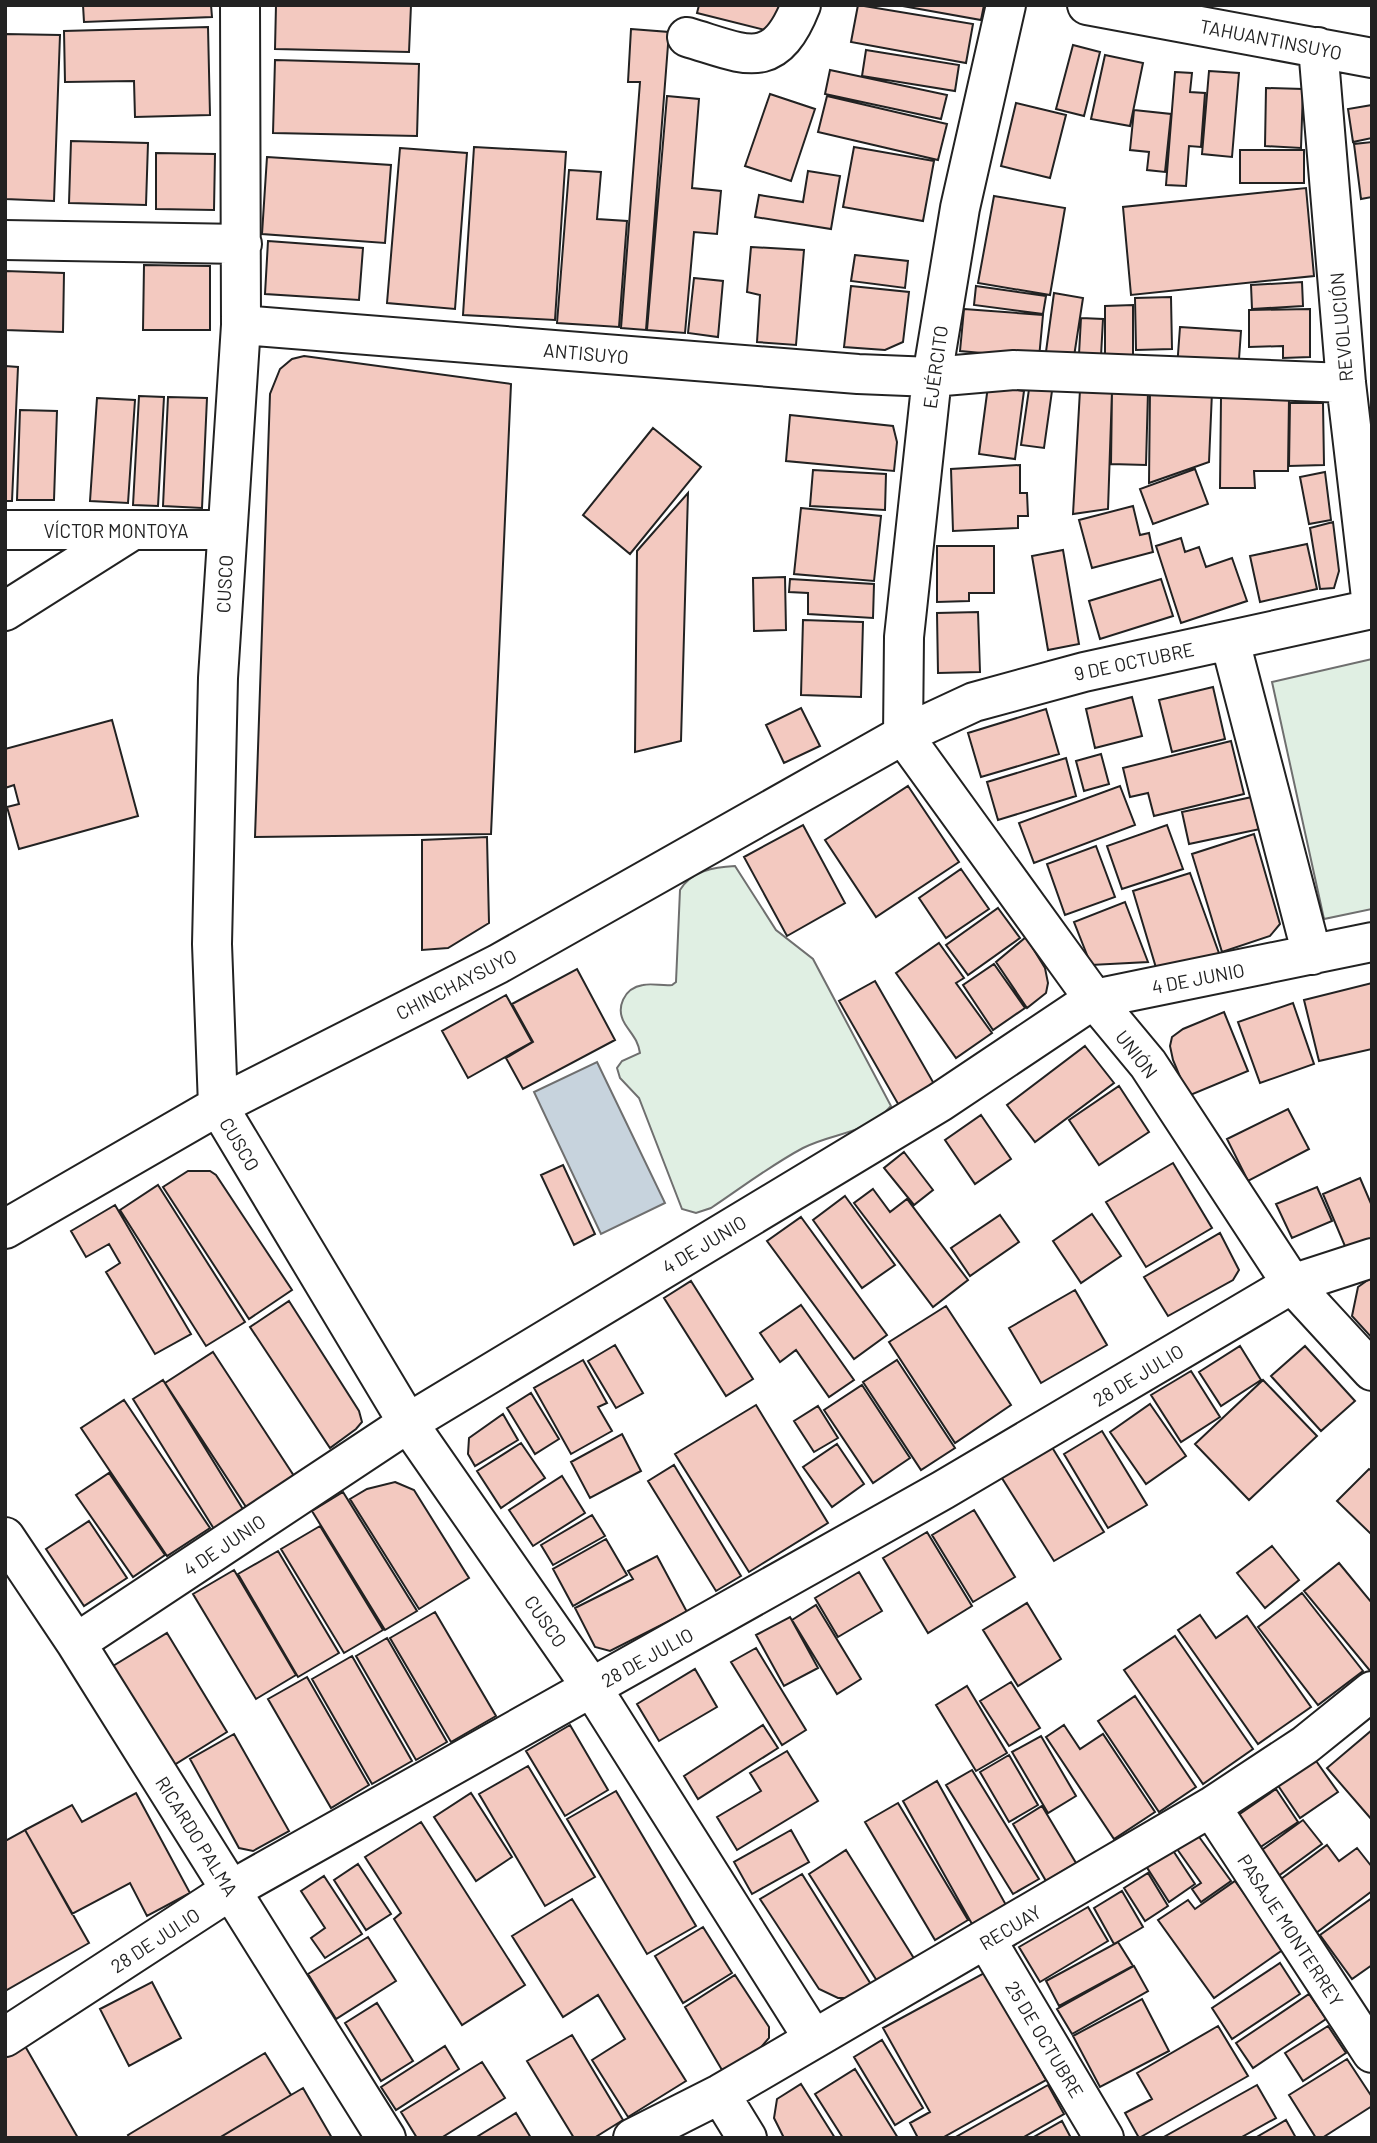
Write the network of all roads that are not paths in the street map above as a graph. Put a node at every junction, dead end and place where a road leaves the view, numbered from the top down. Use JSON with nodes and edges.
{"nodes":[{"id":1,"x":240,"y":5,"type":"edge"},
{"id":2,"x":801,"y":5,"type":"edge"},
{"id":3,"x":1006,"y":5,"type":"edge"},
{"id":4,"x":1087,"y":5,"type":"edge"},
{"id":5,"x":687,"y":37,"type":"dead end"},
{"id":6,"x":1318,"y":47,"type":"junction"},
{"id":7,"x":1372,"y":58,"type":"edge"},
{"id":8,"x":5,"y":240,"type":"edge"},
{"id":9,"x":242,"y":244,"type":"junction"},
{"id":10,"x":241,"y":325,"type":"junction"},
{"id":11,"x":932,"y":377,"type":"junction"},
{"id":12,"x":1346,"y":383,"type":"junction"},
{"id":13,"x":5,"y":530,"type":"edge"},
{"id":14,"x":133,"y":530,"type":"junction"},
{"id":15,"x":227,"y":530,"type":"junction"},
{"id":16,"x":1372,"y":607,"type":"edge"},
{"id":17,"x":5,"y":611,"type":"edge"},
{"id":18,"x":1230,"y":641,"type":"junction"},
{"id":19,"x":904,"y":735,"type":"junction"},
{"id":20,"x":1372,"y":942,"type":"edge"},
{"id":21,"x":1312,"y":955,"type":"junction"},
{"id":22,"x":1094,"y":999,"type":"junction"},
{"id":23,"x":218,"y":1106,"type":"junction"},
{"id":24,"x":5,"y":1229,"type":"edge"},
{"id":25,"x":1372,"y":1258,"type":"edge"},
{"id":26,"x":1292,"y":1284,"type":"junction"},
{"id":27,"x":1372,"y":1371,"type":"edge"},
{"id":28,"x":408,"y":1423,"type":"junction"},
{"id":29,"x":5,"y":1537,"type":"edge"},
{"id":30,"x":76,"y":1643,"type":"junction"},
{"id":31,"x":592,"y":1688,"type":"junction"},
{"id":32,"x":1372,"y":1691,"type":"edge"},
{"id":33,"x":1211,"y":1807,"type":"junction"},
{"id":34,"x":231,"y":1890,"type":"junction"},
{"id":35,"x":987,"y":1941,"type":"junction"},
{"id":36,"x":5,"y":2037,"type":"edge"},
{"id":37,"x":813,"y":2038,"type":"junction"},
{"id":38,"x":1372,"y":2053,"type":"edge"},
{"id":39,"x":720,"y":2094,"type":"junction"},
{"id":40,"x":386,"y":2138,"type":"edge"},
{"id":41,"x":633,"y":2138,"type":"edge"},
{"id":42,"x":747,"y":2138,"type":"edge"},
{"id":43,"x":1104,"y":2138,"type":"edge"}],
"edges":[{"from":1,"to":9,"type":"street","name":"CUSCO"},
{"from":2,"to":5,"type":"street"},
{"from":3,"to":11,"type":"street","name":"EJÉRCITO"},
{"from":4,"to":6,"type":"street","name":"TAHUANTINSUYO"},
{"from":6,"to":7,"type":"street","name":"TAHUANTINSUYO"},
{"from":6,"to":12,"type":"street","name":"REVOLUCIÓN"},
{"from":8,"to":9,"type":"street"},
{"from":9,"to":10,"type":"street","name":"CUSCO"},
{"from":10,"to":11,"type":"street","name":"ANTISUYO"},
{"from":10,"to":15,"type":"street","name":"CUSCO"},
{"from":11,"to":12,"type":"street","name":"ANTISUYO"},
{"from":11,"to":19,"type":"street","name":"EJÉRCITO"},
{"from":12,"to":16,"type":"street","name":"REVOLUCIÓN"},
{"from":13,"to":14,"type":"street","name":"VÍCTOR MONTOYA"},
{"from":14,"to":15,"type":"street","name":"VÍCTOR MONTOYA"},
{"from":14,"to":17,"type":"street"},
{"from":15,"to":23,"type":"street","name":"CUSCO"},
{"from":16,"to":18,"type":"street","name":"9 DE OCTUBRE"},
{"from":18,"to":19,"type":"street","name":"9 DE OCTUBRE"},
{"from":18,"to":21,"type":"street"},
{"from":19,"to":22,"type":"street","name":"UNIÓN"},
{"from":19,"to":23,"type":"street","name":"CHINCHAYSUYO"},
{"from":20,"to":21,"type":"street","name":"4 DE JUNIO"},
{"from":21,"to":22,"type":"street","name":"4 DE JUNIO"},
{"from":22,"to":26,"type":"street","name":"UNIÓN"},
{"from":22,"to":28,"type":"street","name":"4 DE JUNIO"},
{"from":23,"to":24,"type":"street","name":"CHINCHAYSUYO"},
{"from":23,"to":28,"type":"street","name":"CUSCO"},
{"from":25,"to":26,"type":"street","name":"28 DE JULIO"},
{"from":26,"to":27,"type":"street","name":"UNIÓN"},
{"from":26,"to":31,"type":"street","name":"28 DE JULIO"},
{"from":28,"to":30,"type":"street","name":"4 DE JUNIO"},
{"from":28,"to":31,"type":"street","name":"CUSCO"},
{"from":29,"to":30,"type":"street","name":"RICARDO PALMA"},
{"from":30,"to":34,"type":"street","name":"RICARDO PALMA"},
{"from":31,"to":34,"type":"street","name":"28 DE JULIO"},
{"from":31,"to":37,"type":"street","name":"CUSCO"},
{"from":32,"to":33,"type":"street","name":"RECUAY"},
{"from":33,"to":35,"type":"street","name":"RECUAY"},
{"from":33,"to":38,"type":"street","name":"PASAJE MONTERREY"},
{"from":34,"to":36,"type":"street","name":"28 DE JULIO"},
{"from":34,"to":40,"type":"street","name":"RICARDO PALMA"},
{"from":35,"to":37,"type":"street","name":"RECUAY"},
{"from":35,"to":43,"type":"street","name":"25 DE OCTUBRE"},
{"from":37,"to":39,"type":"street","name":"RECUAY"},
{"from":39,"to":41,"type":"street","name":"RECUAY"},
{"from":39,"to":42,"type":"street"}]}
